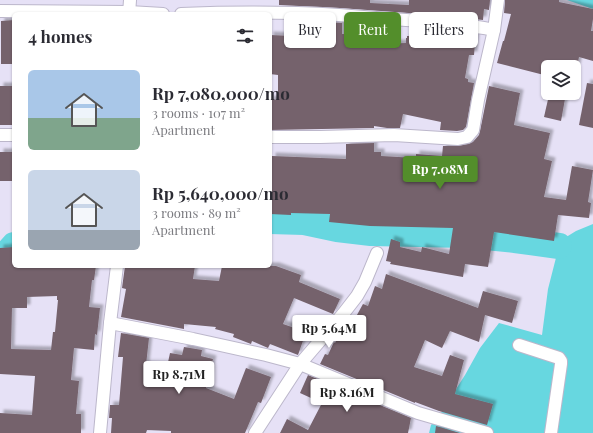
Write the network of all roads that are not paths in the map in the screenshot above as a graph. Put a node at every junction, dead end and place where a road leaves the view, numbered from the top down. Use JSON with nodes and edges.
{"nodes":[{"id":1,"x":498,"y":0,"type":"edge"},
{"id":2,"x":129,"y":9,"type":"edge"},
{"id":3,"x":0,"y":11,"type":"edge"},
{"id":4,"x":149,"y":12,"type":"edge"},
{"id":5,"x":272,"y":13,"type":"edge"},
{"id":6,"x":494,"y":30,"type":"junction"},
{"id":7,"x":0,"y":135,"type":"edge"},
{"id":8,"x":12,"y":135,"type":"edge"},
{"id":9,"x":272,"y":136,"type":"edge"},
{"id":10,"x":376,"y":253,"type":"dead end"},
{"id":11,"x":117,"y":268,"type":"edge"},
{"id":12,"x":110,"y":324,"type":"junction"},
{"id":13,"x":519,"y":345,"type":"dead end"},
{"id":14,"x":300,"y":364,"type":"junction"},
{"id":15,"x":100,"y":433,"type":"edge"},
{"id":16,"x":255,"y":433,"type":"edge"},
{"id":17,"x":487,"y":433,"type":"edge"},
{"id":18,"x":551,"y":433,"type":"edge"}],
"edges":[{"from":1,"to":6,"type":"street"},
{"from":2,"to":3,"type":"street"},
{"from":2,"to":4,"type":"street"},
{"from":5,"to":6,"type":"street"},
{"from":6,"to":9,"type":"street"},
{"from":7,"to":8,"type":"street"},
{"from":10,"to":14,"type":"street"},
{"from":11,"to":12,"type":"street"},
{"from":12,"to":14,"type":"street"},
{"from":12,"to":15,"type":"street"},
{"from":13,"to":18,"type":"street"},
{"from":14,"to":16,"type":"street"},
{"from":14,"to":17,"type":"street"}]}
